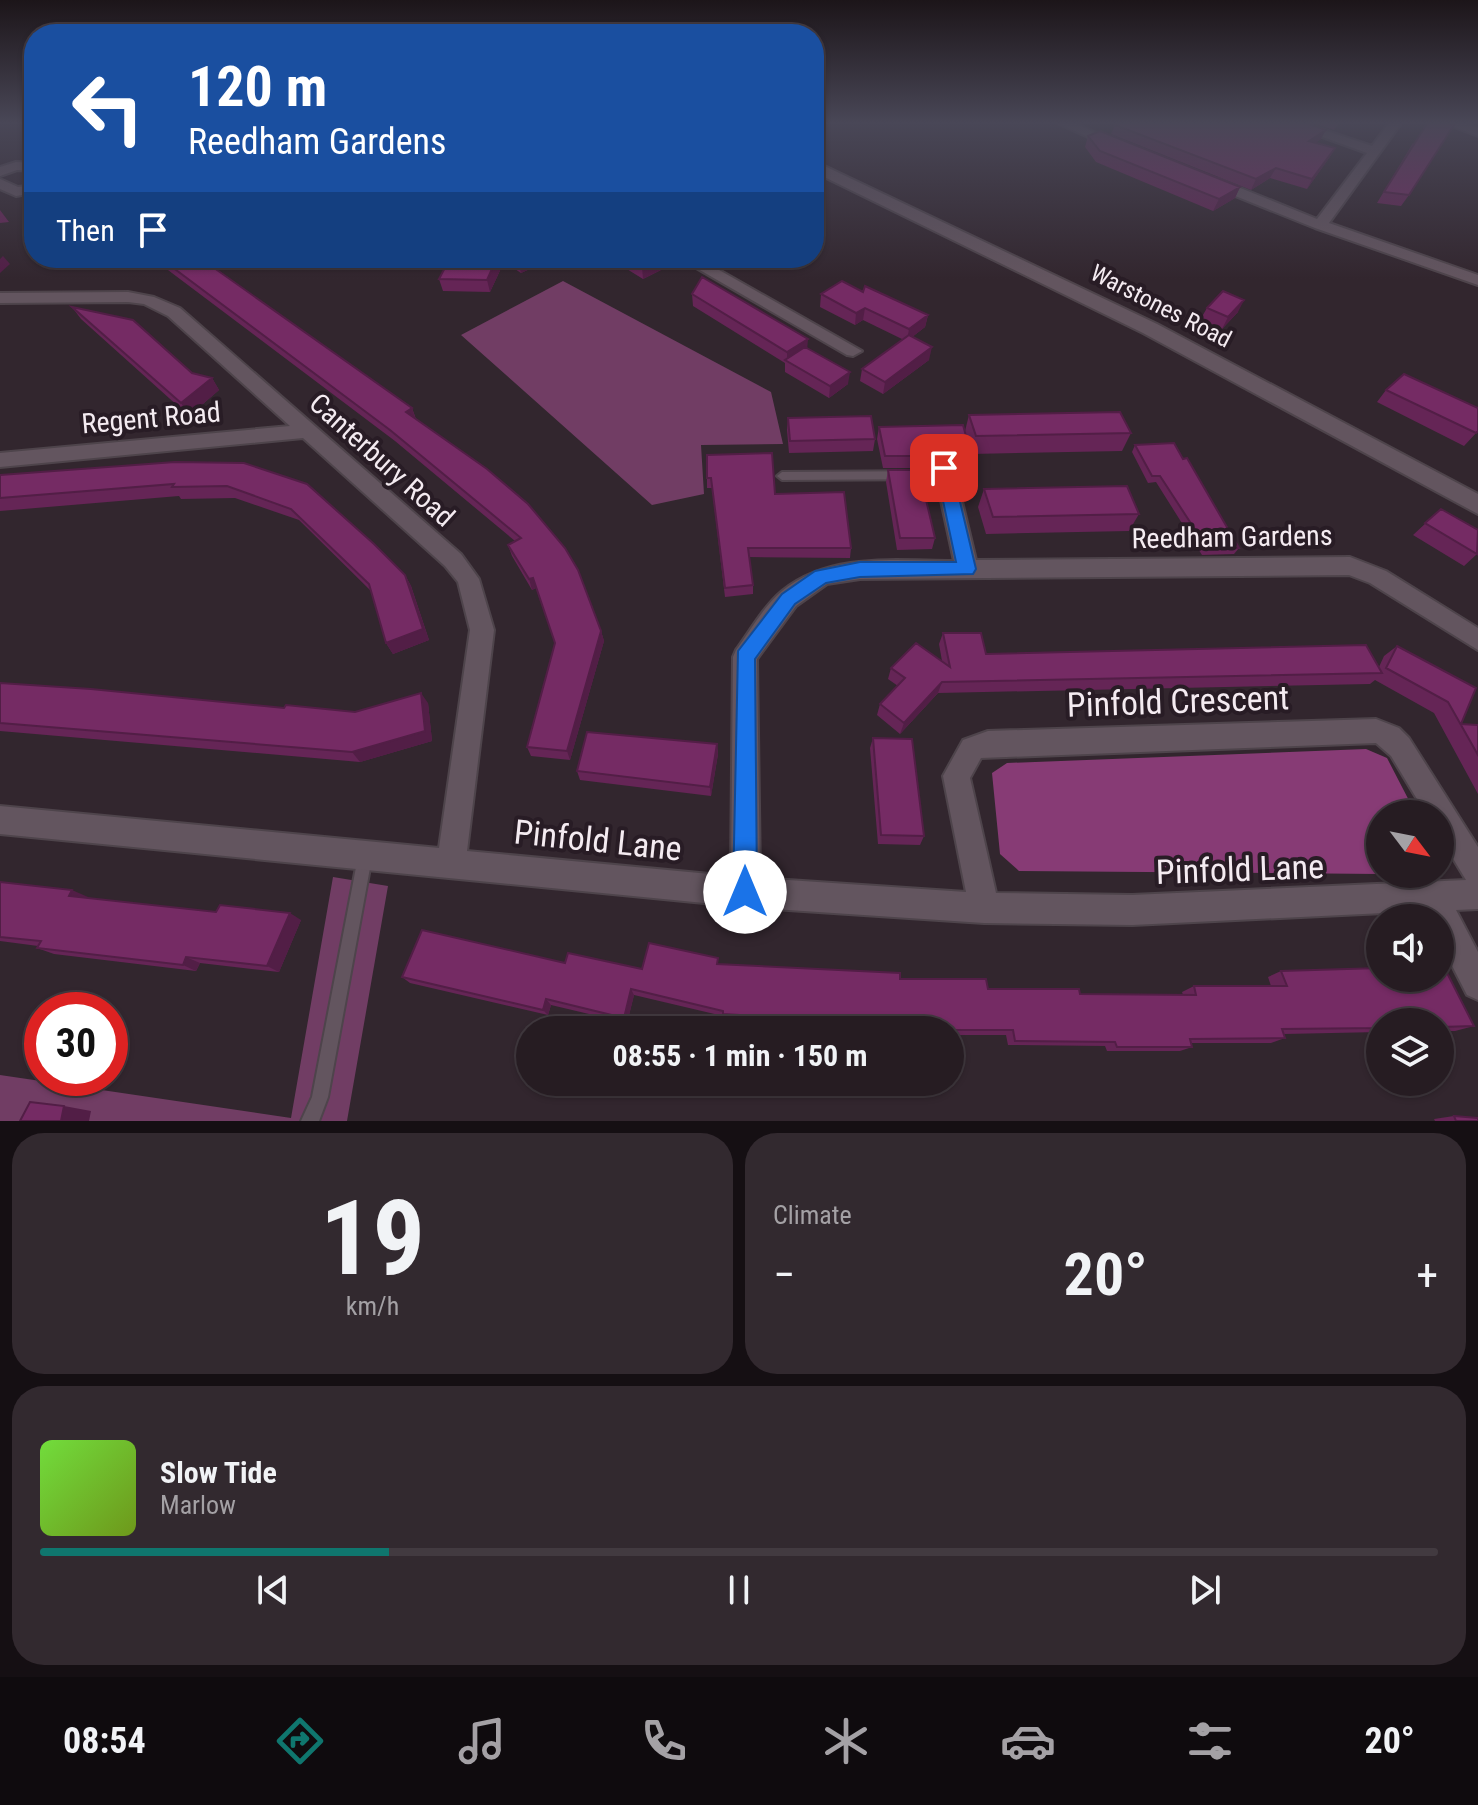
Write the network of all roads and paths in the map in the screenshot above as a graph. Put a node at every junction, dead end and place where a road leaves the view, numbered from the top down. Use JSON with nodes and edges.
{"nodes":[{"id":1,"x":831,"y":174,"type":"edge"},
{"id":2,"x":1357,"y":174,"type":"edge"},
{"id":3,"x":1193,"y":175,"type":"edge"},
{"id":4,"x":0,"y":183,"type":"edge"},
{"id":5,"x":24,"y":191,"type":"edge"},
{"id":6,"x":1320,"y":225,"type":"junction"},
{"id":7,"x":1415,"y":259,"type":"junction"},
{"id":8,"x":705,"y":268,"type":"edge"},
{"id":9,"x":1478,"y":280,"type":"edge"},
{"id":10,"x":1478,"y":295,"type":"edge"},
{"id":11,"x":0,"y":298,"type":"edge"},
{"id":12,"x":853,"y":351,"type":"dead end"},
{"id":13,"x":306,"y":431,"type":"junction"},
{"id":14,"x":0,"y":460,"type":"edge"},
{"id":15,"x":945,"y":471,"type":"joint"},
{"id":16,"x":782,"y":476,"type":"dead end"},
{"id":17,"x":1478,"y":505,"type":"edge"},
{"id":18,"x":967,"y":569,"type":"junction"},
{"id":19,"x":1478,"y":640,"type":"edge"},
{"id":20,"x":0,"y":820,"type":"edge"},
{"id":21,"x":366,"y":853,"type":"junction"},
{"id":22,"x":451,"y":862,"type":"junction"},
{"id":23,"x":1478,"y":873,"type":"edge"},
{"id":24,"x":745,"y":892,"type":"junction"},
{"id":25,"x":1478,"y":894,"type":"edge"},
{"id":26,"x":1433,"y":897,"type":"junction"},
{"id":27,"x":984,"y":908,"type":"junction"},
{"id":28,"x":1478,"y":984,"type":"edge"},
{"id":29,"x":310,"y":1121,"type":"edge"}],
"edges":[{"from":1,"to":17,"type":"street","name":"Warstones Road"},
{"from":2,"to":6,"type":"street"},
{"from":3,"to":6,"type":"street"},
{"from":4,"to":5,"type":"street"},
{"from":6,"to":7,"type":"street"},
{"from":7,"to":9,"type":"street"},
{"from":7,"to":10,"type":"street"},
{"from":8,"to":12,"type":"street"},
{"from":11,"to":13,"type":"street","name":"Canterbury Road"},
{"from":13,"to":14,"type":"street","name":"Regent Road"},
{"from":13,"to":22,"type":"street","name":"Canterbury Road"},
{"from":15,"to":16,"type":"lane"},
{"from":15,"to":18,"type":"street"},
{"from":18,"to":19,"type":"street","name":"Reedham Gardens"},
{"from":18,"to":24,"type":"street","name":"Reedham Gardens"},
{"from":20,"to":21,"type":"street","name":"Pinfold Lane"},
{"from":21,"to":22,"type":"street","name":"Pinfold Lane"},
{"from":21,"to":29,"type":"lane"},
{"from":22,"to":24,"type":"street","name":"Pinfold Lane"},
{"from":23,"to":27,"type":"street","name":"Pinfold Crescent"},
{"from":24,"to":27,"type":"street","name":"Pinfold Lane"},
{"from":25,"to":26,"type":"street","name":"Pinfold Lane"},
{"from":26,"to":27,"type":"street","name":"Pinfold Lane"},
{"from":26,"to":28,"type":"street"}]}
